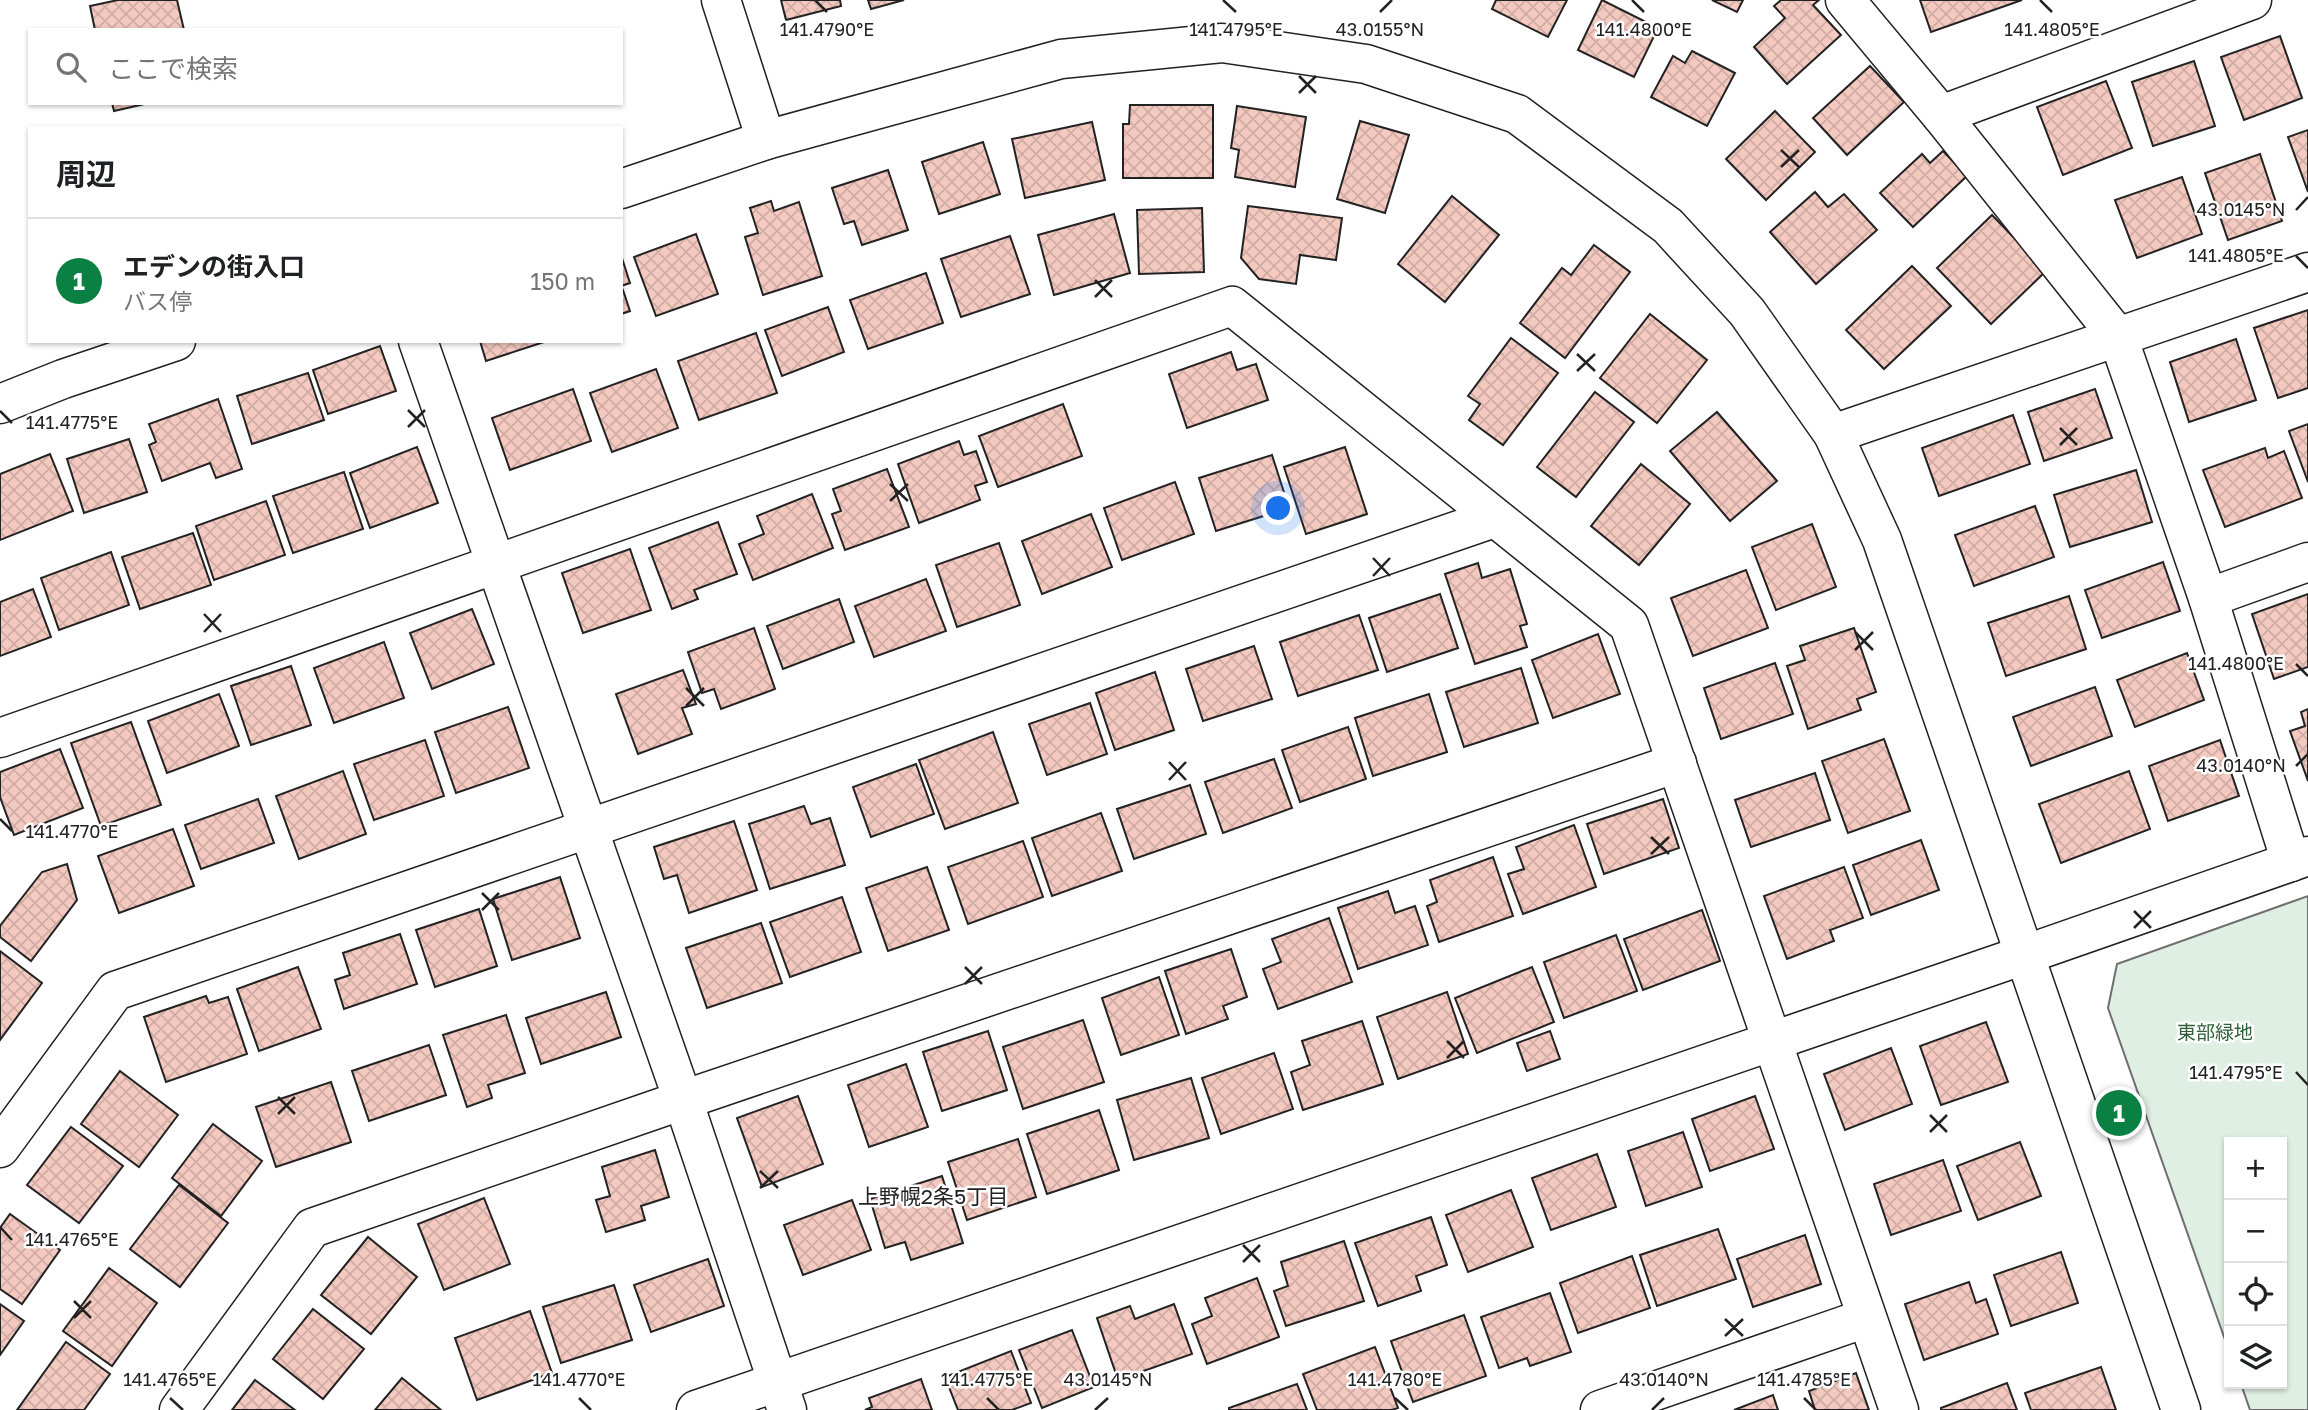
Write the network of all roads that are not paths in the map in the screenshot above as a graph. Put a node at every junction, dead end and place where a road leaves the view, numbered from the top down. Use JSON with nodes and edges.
{"nodes":[{"id":1,"x":721,"y":0,"type":"edge"},
{"id":2,"x":1845,"y":0,"type":"edge"},
{"id":3,"x":2252,"y":0,"type":"edge"},
{"id":4,"x":1941,"y":115,"type":"junction"},
{"id":5,"x":766,"y":140,"type":"junction"},
{"id":6,"x":623,"y":188,"type":"edge"},
{"id":7,"x":2308,"y":272,"type":"edge"},
{"id":8,"x":2118,"y":337,"type":"junction"},
{"id":9,"x":170,"y":343,"type":"edge"},
{"id":10,"x":419,"y":343,"type":"edge"},
{"id":11,"x":0,"y":404,"type":"edge"},
{"id":12,"x":1833,"y":434,"type":"junction"},
{"id":13,"x":1494,"y":518,"type":"junction"},
{"id":14,"x":2308,"y":562,"type":"edge"},
{"id":15,"x":496,"y":563,"type":"junction"},
{"id":16,"x":2208,"y":598,"type":"junction"},
{"id":17,"x":0,"y":738,"type":"edge"},
{"id":18,"x":1678,"y":763,"type":"junction"},
{"id":19,"x":589,"y":830,"type":"junction"},
{"id":20,"x":2300,"y":859,"type":"edge"},
{"id":21,"x":2025,"y":955,"type":"junction"},
{"id":22,"x":1772,"y":1041,"type":"junction"},
{"id":23,"x":683,"y":1100,"type":"junction"},
{"id":24,"x":0,"y":1148,"type":"edge"},
{"id":25,"x":1866,"y":1318,"type":"junction"},
{"id":26,"x":782,"y":1396,"type":"edge"},
{"id":27,"x":179,"y":1410,"type":"edge"},
{"id":28,"x":696,"y":1410,"type":"edge"},
{"id":29,"x":1600,"y":1410,"type":"edge"},
{"id":30,"x":1899,"y":1410,"type":"edge"},
{"id":31,"x":2181,"y":1410,"type":"edge"}],
"edges":[{"from":1,"to":5,"type":"street"},
{"from":2,"to":4,"type":"street"},
{"from":3,"to":4,"type":"street"},
{"from":4,"to":8,"type":"street"},
{"from":5,"to":6,"type":"street"},
{"from":5,"to":12,"type":"street"},
{"from":7,"to":8,"type":"street"},
{"from":8,"to":12,"type":"street"},
{"from":8,"to":16,"type":"street"},
{"from":9,"to":11,"type":"street"},
{"from":10,"to":15,"type":"street"},
{"from":12,"to":21,"type":"street"},
{"from":13,"to":15,"type":"street"},
{"from":13,"to":18,"type":"street"},
{"from":13,"to":19,"type":"street"},
{"from":14,"to":16,"type":"street"},
{"from":15,"to":17,"type":"street"},
{"from":15,"to":19,"type":"street"},
{"from":16,"to":20,"type":"street"},
{"from":18,"to":22,"type":"street"},
{"from":18,"to":23,"type":"street"},
{"from":19,"to":23,"type":"street"},
{"from":19,"to":24,"type":"street"},
{"from":20,"to":21,"type":"street"},
{"from":21,"to":22,"type":"street"},
{"from":21,"to":31,"type":"street"},
{"from":22,"to":25,"type":"street"},
{"from":22,"to":26,"type":"street"},
{"from":23,"to":26,"type":"street"},
{"from":23,"to":27,"type":"street"},
{"from":25,"to":29,"type":"street"},
{"from":25,"to":30,"type":"street"},
{"from":26,"to":28,"type":"street"}]}
